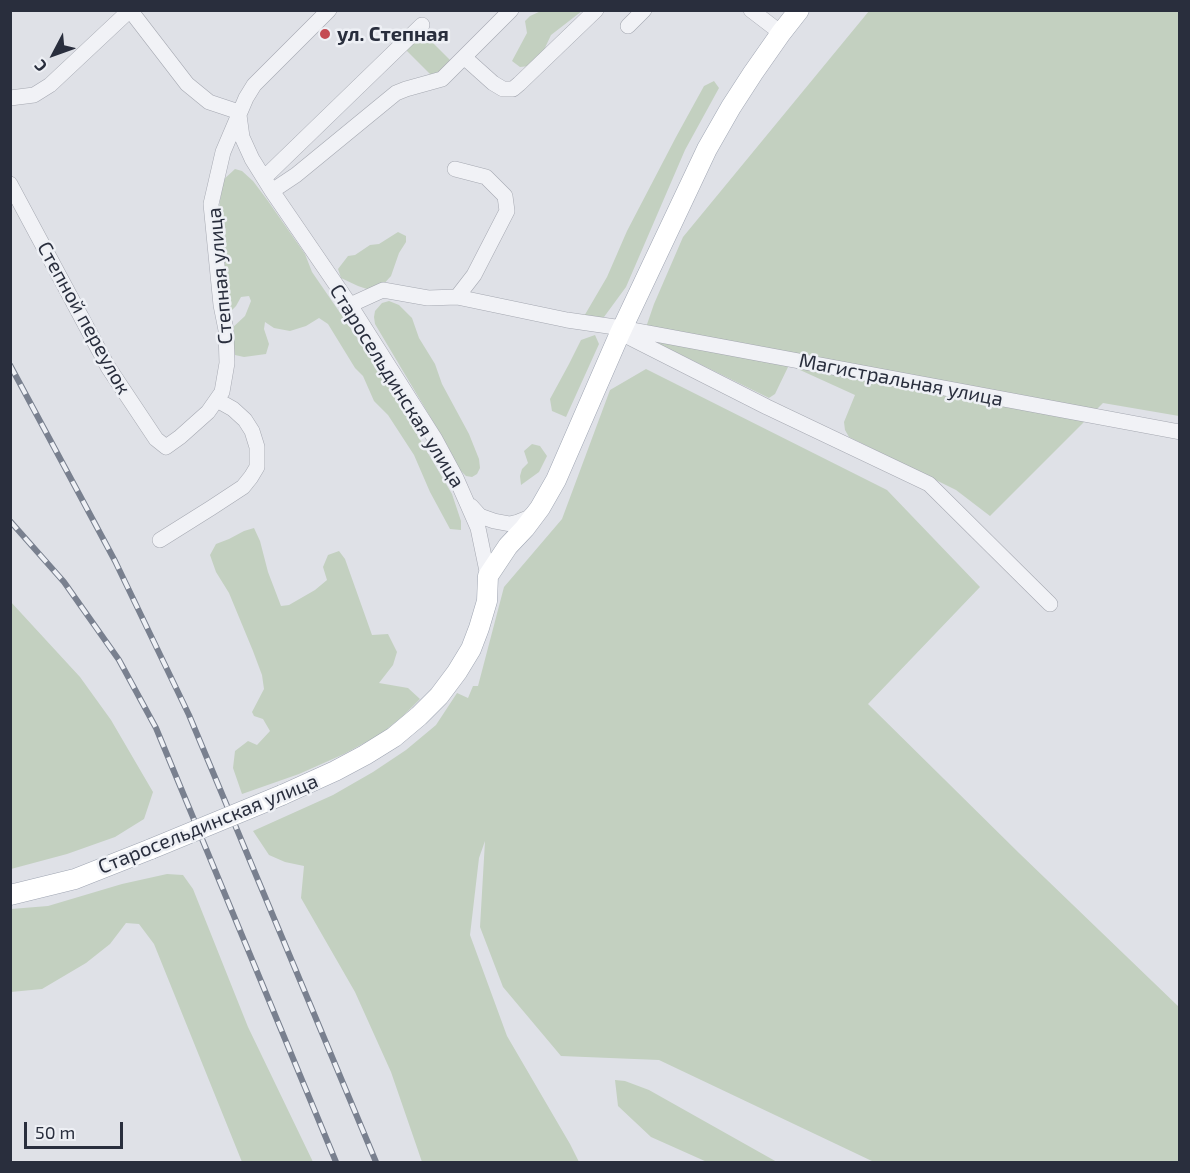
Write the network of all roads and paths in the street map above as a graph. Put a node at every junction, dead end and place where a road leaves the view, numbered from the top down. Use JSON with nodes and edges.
{"nodes":[{"id":1,"x":130,"y":10,"type":"edge"},
{"id":2,"x":329,"y":10,"type":"edge"},
{"id":3,"x":511,"y":10,"type":"edge"},
{"id":4,"x":596,"y":10,"type":"edge"},
{"id":5,"x":644,"y":10,"type":"edge"},
{"id":6,"x":752,"y":10,"type":"edge"},
{"id":7,"x":799,"y":10,"type":"edge"},
{"id":8,"x":422,"y":25,"type":"dead end"},
{"id":9,"x":628,"y":26,"type":"dead end"},
{"id":10,"x":781,"y":33,"type":"junction"},
{"id":11,"x":464,"y":57,"type":"junction"},
{"id":12,"x":10,"y":98,"type":"edge"},
{"id":13,"x":239,"y":112,"type":"junction"},
{"id":14,"x":455,"y":169,"type":"dead end"},
{"id":15,"x":10,"y":184,"type":"edge"},
{"id":16,"x":268,"y":185,"type":"junction"},
{"id":17,"x":457,"y":297,"type":"junction"},
{"id":18,"x":350,"y":305,"type":"junction"},
{"id":19,"x":621,"y":330,"type":"junction"},
{"id":20,"x":217,"y":400,"type":"junction"},
{"id":21,"x":1179,"y":432,"type":"edge"},
{"id":22,"x":166,"y":447,"type":"joint"},
{"id":23,"x":467,"y":502,"type":"junction"},
{"id":24,"x":540,"y":508,"type":"junction"},
{"id":25,"x":160,"y":540,"type":"dead end"},
{"id":26,"x":488,"y":576,"type":"junction"},
{"id":27,"x":1050,"y":604,"type":"dead end"},
{"id":28,"x":10,"y":895,"type":"edge"}],
"edges":[{"from":1,"to":12,"type":"street"},
{"from":1,"to":13,"type":"street"},
{"from":2,"to":13,"type":"street","name":"Степная улица"},
{"from":3,"to":11,"type":"street"},
{"from":4,"to":11,"type":"street"},
{"from":5,"to":9,"type":"street"},
{"from":6,"to":10,"type":"street"},
{"from":7,"to":10,"type":"main road"},
{"from":8,"to":16,"type":"street"},
{"from":10,"to":19,"type":"main road"},
{"from":11,"to":16,"type":"street"},
{"from":13,"to":16,"type":"street","name":"Старосельдинская улица"},
{"from":13,"to":20,"type":"street","name":"Степная улица"},
{"from":14,"to":17,"type":"street"},
{"from":15,"to":22,"type":"street","name":"Степной переулок"},
{"from":16,"to":18,"type":"street","name":"Старосельдинская улица"},
{"from":17,"to":18,"type":"street","name":"Магистральная улица"},
{"from":17,"to":19,"type":"street","name":"Магистральная улица"},
{"from":18,"to":23,"type":"street","name":"Старосельдинская улица"},
{"from":19,"to":21,"type":"street","name":"Магистральная улица"},
{"from":19,"to":24,"type":"main road"},
{"from":19,"to":27,"type":"street"},
{"from":20,"to":22,"type":"street","name":"Степная улица"},
{"from":20,"to":25,"type":"street"},
{"from":23,"to":24,"type":"street"},
{"from":23,"to":26,"type":"street","name":"Старосельдинская улица"},
{"from":24,"to":26,"type":"main road"},
{"from":26,"to":28,"type":"main road","name":"Старосельдинская улица","bridge":true}]}
